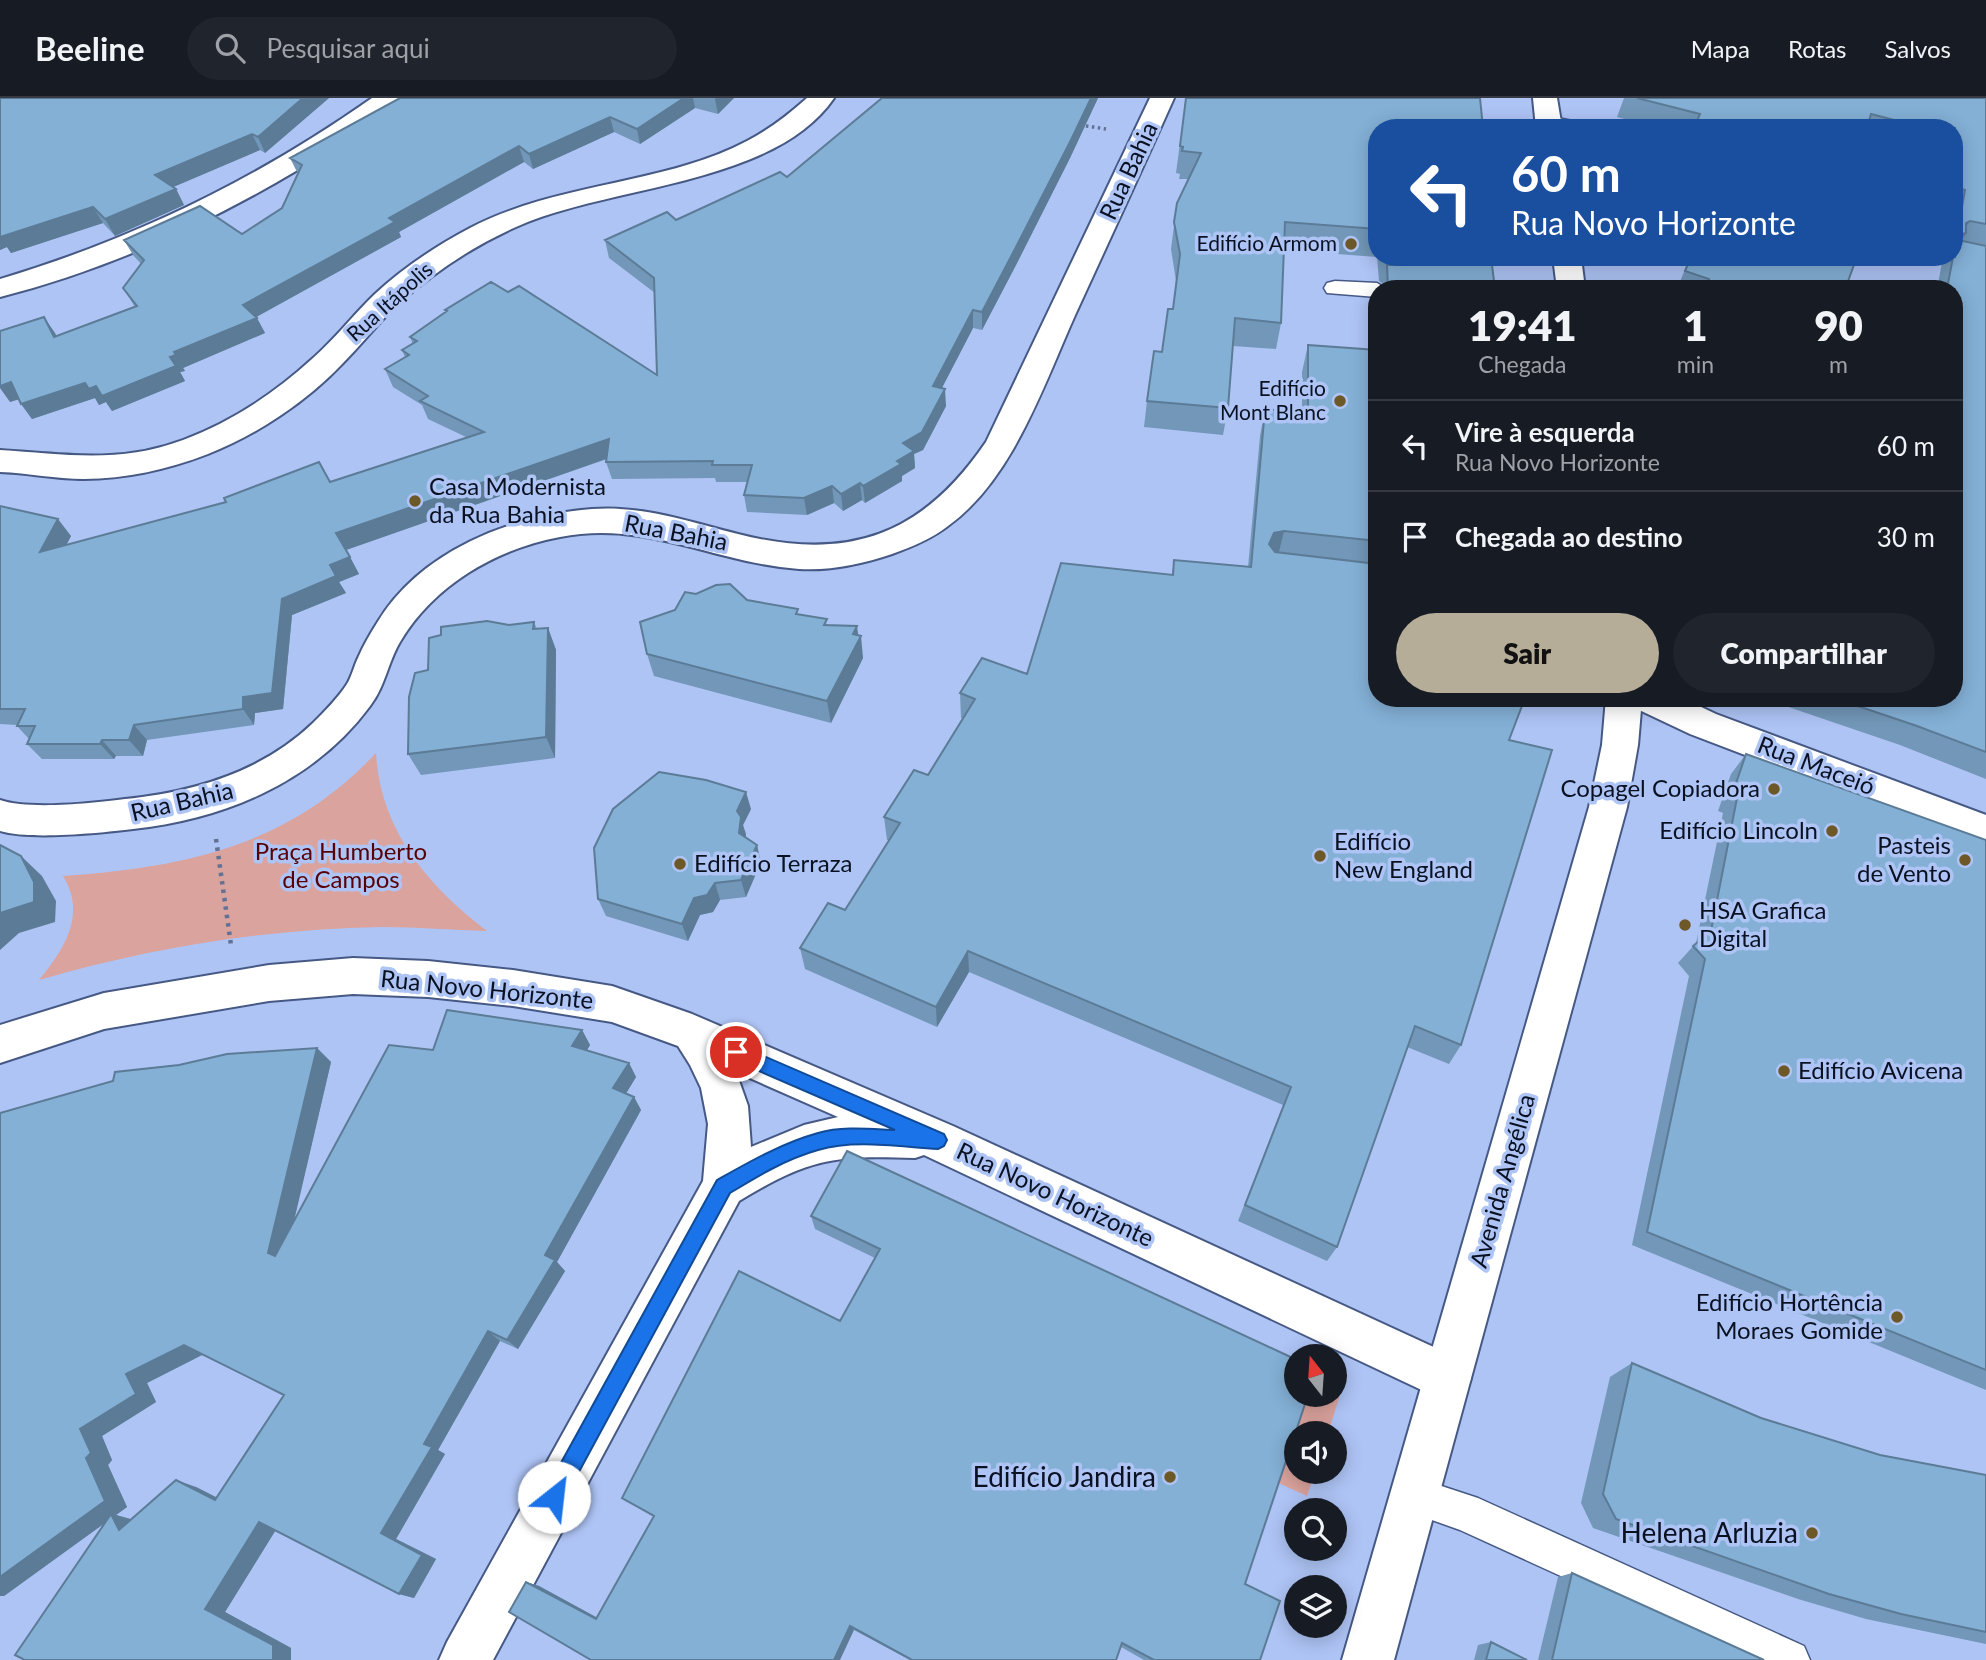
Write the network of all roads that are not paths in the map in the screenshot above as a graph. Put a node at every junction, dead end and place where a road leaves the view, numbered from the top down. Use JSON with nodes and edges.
{"nodes":[{"id":1,"x":388,"y":98,"type":"edge"},
{"id":2,"x":822,"y":98,"type":"edge"},
{"id":3,"x":1162,"y":98,"type":"edge"},
{"id":4,"x":0,"y":288,"type":"edge"},
{"id":5,"x":1335,"y":288,"type":"dead end"},
{"id":6,"x":1368,"y":290,"type":"edge"},
{"id":7,"x":0,"y":461,"type":"edge"},
{"id":8,"x":1623,"y":707,"type":"edge"},
{"id":9,"x":1666,"y":707,"type":"edge"},
{"id":10,"x":0,"y":815,"type":"edge"},
{"id":11,"x":1986,"y":831,"type":"edge"},
{"id":12,"x":692,"y":1033,"type":"junction"},
{"id":13,"x":0,"y":1044,"type":"edge"},
{"id":14,"x":938,"y":1140,"type":"junction"},
{"id":15,"x":724,"y":1186,"type":"junction"},
{"id":16,"x":1447,"y":1378,"type":"junction"},
{"id":17,"x":1415,"y":1496,"type":"junction"},
{"id":18,"x":465,"y":1660,"type":"edge"},
{"id":19,"x":1368,"y":1660,"type":"edge"},
{"id":20,"x":1790,"y":1660,"type":"edge"}],
"edges":[{"from":1,"to":4,"type":"street"},
{"from":2,"to":7,"type":"street","name":"Rua Itápolis"},
{"from":3,"to":10,"type":"street","name":"Rua Bahia"},
{"from":5,"to":6,"type":"lane"},
{"from":8,"to":16,"type":"street","name":"Avenida Angélica"},
{"from":9,"to":11,"type":"street","name":"Rua Maceió"},
{"from":12,"to":13,"type":"street","name":"Rua Novo Horizonte"},
{"from":12,"to":14,"type":"street","name":"Rua Novo Horizonte"},
{"from":12,"to":15,"type":"street"},
{"from":14,"to":15,"type":"street"},
{"from":14,"to":16,"type":"street","name":"Rua Novo Horizonte"},
{"from":15,"to":18,"type":"street"},
{"from":16,"to":17,"type":"street","name":"Avenida Angélica"},
{"from":17,"to":19,"type":"street","name":"Avenida Angélica"},
{"from":17,"to":20,"type":"lane"}]}
